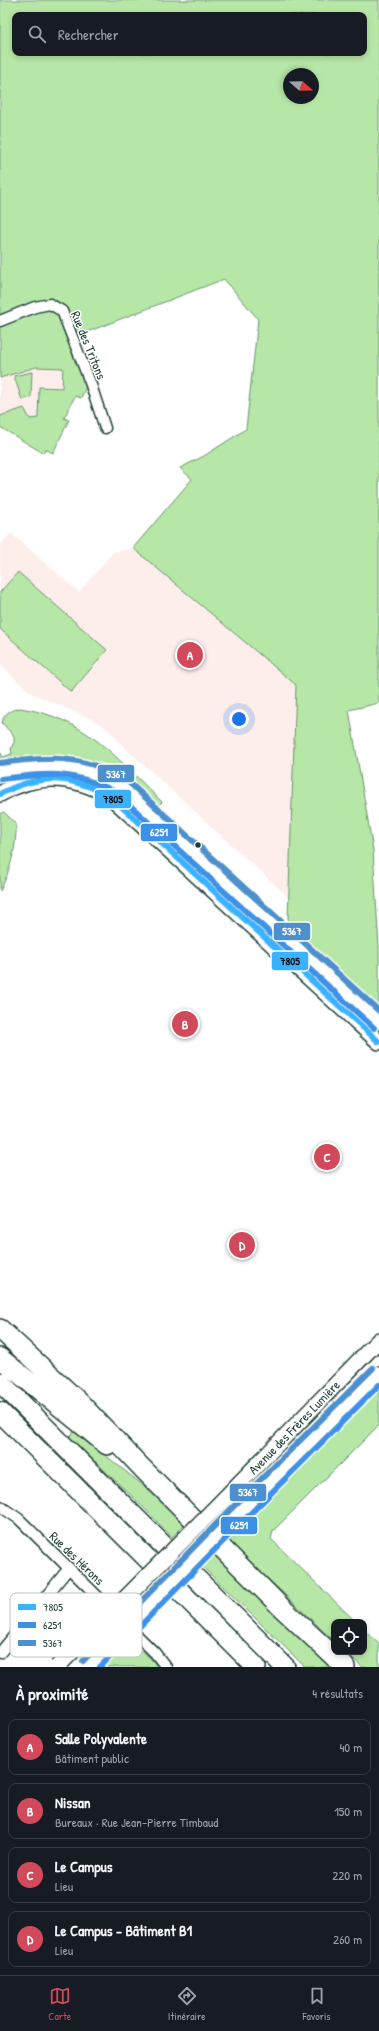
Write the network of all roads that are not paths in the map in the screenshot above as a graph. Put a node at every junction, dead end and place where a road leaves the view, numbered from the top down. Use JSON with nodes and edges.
{"nodes":[{"id":1,"x":0,"y":321,"type":"edge"},
{"id":2,"x":105,"y":428,"type":"dead end"},
{"id":3,"x":0,"y":771,"type":"edge"},
{"id":4,"x":0,"y":794,"type":"edge"},
{"id":5,"x":379,"y":1022,"type":"edge"},
{"id":6,"x":379,"y":1042,"type":"edge"},
{"id":7,"x":0,"y":1329,"type":"edge"},
{"id":8,"x":379,"y":1340,"type":"edge"},
{"id":9,"x":0,"y":1358,"type":"edge"},
{"id":10,"x":379,"y":1374,"type":"edge"},
{"id":11,"x":0,"y":1382,"type":"edge"},
{"id":12,"x":0,"y":1412,"type":"edge"},
{"id":13,"x":144,"y":1470,"type":"junction"},
{"id":14,"x":0,"y":1506,"type":"edge"},
{"id":15,"x":69,"y":1568,"type":"junction"},
{"id":16,"x":49,"y":1593,"type":"edge"},
{"id":17,"x":94,"y":1593,"type":"edge"},
{"id":18,"x":131,"y":1593,"type":"edge"},
{"id":19,"x":142,"y":1613,"type":"edge"},
{"id":20,"x":142,"y":1640,"type":"edge"},
{"id":21,"x":10,"y":1642,"type":"edge"},
{"id":22,"x":0,"y":1654,"type":"edge"},
{"id":23,"x":67,"y":1657,"type":"edge"},
{"id":24,"x":99,"y":1657,"type":"edge"},
{"id":25,"x":57,"y":1667,"type":"edge"},
{"id":26,"x":89,"y":1667,"type":"edge"},
{"id":27,"x":166,"y":1667,"type":"edge"},
{"id":28,"x":256,"y":1667,"type":"edge"},
{"id":29,"x":285,"y":1667,"type":"edge"},
{"id":30,"x":345,"y":1667,"type":"edge"}],
"edges":[{"from":1,"to":2,"type":"street","name":"Rue des Tritons"},
{"from":3,"to":5,"type":"main road"},
{"from":4,"to":6,"type":"main road"},
{"from":7,"to":13,"type":"highway"},
{"from":8,"to":18,"type":"main road","name":"Avenue des Frères Lumière","bridge":true},
{"from":9,"to":13,"type":"highway"},
{"from":10,"to":19,"type":"main road","name":"Avenue des Frères Lumière","bridge":true},
{"from":11,"to":29,"type":"highway"},
{"from":12,"to":28,"type":"highway"},
{"from":13,"to":30,"type":"highway"},
{"from":14,"to":15,"type":"street","name":"Rue des Hérons"},
{"from":15,"to":16,"type":"street"},
{"from":15,"to":17,"type":"street","name":"Rue des Hérons"},
{"from":20,"to":27,"type":"street","name":"Rue des Hérons"},
{"from":21,"to":22,"type":"street"},
{"from":23,"to":25,"type":"main road","name":"Avenue des Frères Lumière","bridge":true},
{"from":24,"to":26,"type":"main road","name":"Avenue des Frères Lumière","bridge":true}]}
